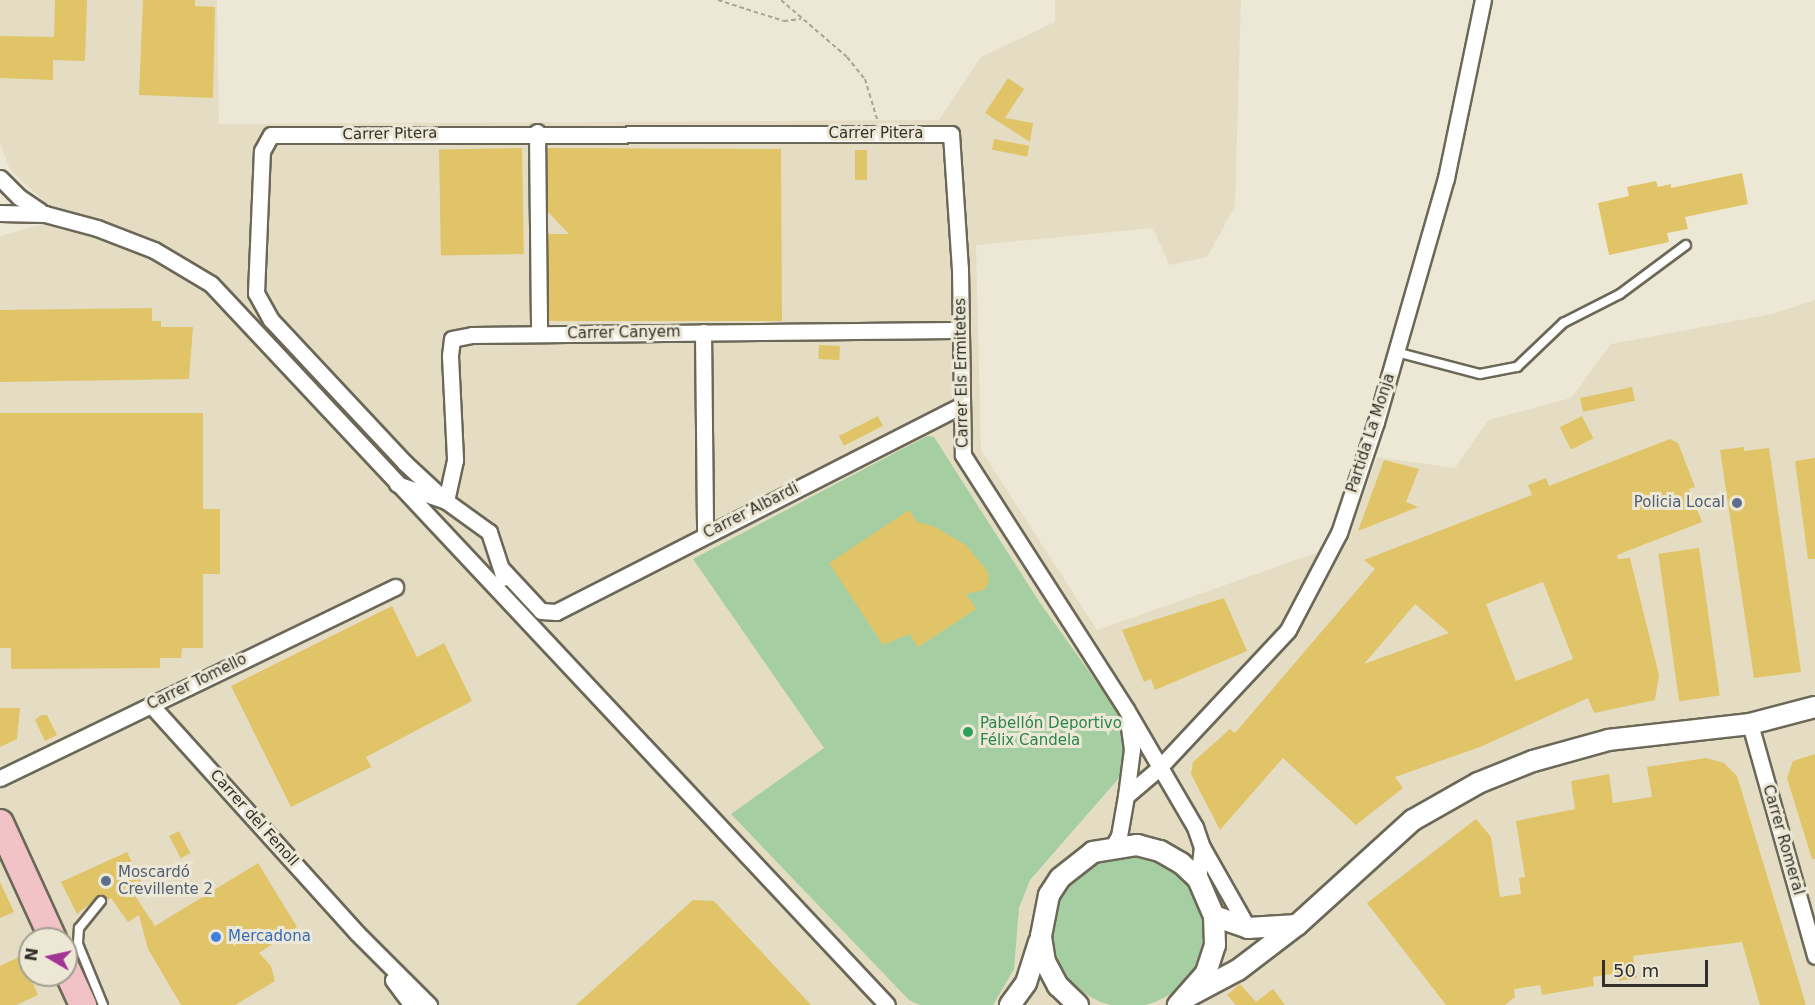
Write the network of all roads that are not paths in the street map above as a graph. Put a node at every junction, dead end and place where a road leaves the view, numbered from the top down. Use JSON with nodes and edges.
{"nodes":[{"id":1,"x":1483,"y":0,"type":"edge"},
{"id":2,"x":537,"y":132,"type":"junction"},
{"id":3,"x":951,"y":134,"type":"joint"},
{"id":4,"x":0,"y":178,"type":"edge"},
{"id":5,"x":0,"y":213,"type":"edge"},
{"id":6,"x":45,"y":214,"type":"junction"},
{"id":7,"x":1686,"y":245,"type":"dead end"},
{"id":8,"x":960,"y":330,"type":"junction"},
{"id":9,"x":703,"y":332,"type":"junction"},
{"id":10,"x":538,"y":334,"type":"junction"},
{"id":11,"x":1396,"y":352,"type":"junction"},
{"id":12,"x":960,"y":406,"type":"junction"},
{"id":13,"x":395,"y":483,"type":"junction"},
{"id":14,"x":446,"y":501,"type":"junction"},
{"id":15,"x":705,"y":534,"type":"junction"},
{"id":16,"x":502,"y":569,"type":"junction"},
{"id":17,"x":395,"y":587,"type":"dead end"},
{"id":18,"x":513,"y":610,"type":"junction"},
{"id":19,"x":151,"y":705,"type":"junction"},
{"id":20,"x":1815,"y":707,"type":"edge"},
{"id":21,"x":1126,"y":709,"type":"junction"},
{"id":22,"x":1750,"y":724,"type":"junction"},
{"id":23,"x":1158,"y":769,"type":"junction"},
{"id":24,"x":0,"y":778,"type":"edge"},
{"id":25,"x":1126,"y":796,"type":"junction"},
{"id":26,"x":2,"y":831,"type":"edge"},
{"id":27,"x":1113,"y":846,"type":"junction"},
{"id":28,"x":1202,"y":847,"type":"junction"},
{"id":29,"x":1198,"y":879,"type":"junction"},
{"id":30,"x":101,"y":901,"type":"dead end"},
{"id":31,"x":1214,"y":916,"type":"junction"},
{"id":32,"x":1297,"y":925,"type":"junction"},
{"id":33,"x":47,"y":927,"type":"edge"},
{"id":34,"x":1248,"y":928,"type":"junction"},
{"id":35,"x":357,"y":933,"type":"junction"},
{"id":36,"x":1041,"y":936,"type":"junction"},
{"id":37,"x":1815,"y":956,"type":"edge"},
{"id":38,"x":75,"y":987,"type":"edge"},
{"id":39,"x":1183,"y":1002,"type":"edge"},
{"id":40,"x":83,"y":1005,"type":"edge"},
{"id":41,"x":103,"y":1005,"type":"edge"},
{"id":42,"x":412,"y":1005,"type":"edge"},
{"id":43,"x":429,"y":1005,"type":"edge"},
{"id":44,"x":887,"y":1005,"type":"edge"},
{"id":45,"x":1010,"y":1005,"type":"edge"},
{"id":46,"x":1053,"y":1005,"type":"edge"},
{"id":47,"x":1077,"y":1005,"type":"edge"}],
"edges":[{"from":1,"to":11,"type":"street","name":"Partida La Monja"},
{"from":2,"to":3,"type":"street","name":"Carrer Pitera"},
{"from":2,"to":10,"type":"street"},
{"from":2,"to":14,"type":"street","name":"Carrer Pitera"},
{"from":3,"to":8,"type":"street","name":"Carrer Els Ermitetes"},
{"from":4,"to":6,"type":"street"},
{"from":5,"to":6,"type":"street"},
{"from":6,"to":13,"type":"street"},
{"from":7,"to":11,"type":"lane"},
{"from":8,"to":9,"type":"street","name":"Carrer Canyem"},
{"from":8,"to":12,"type":"street","name":"Carrer Els Ermitetes"},
{"from":9,"to":10,"type":"street","name":"Carrer Canyem"},
{"from":9,"to":15,"type":"street"},
{"from":10,"to":14,"type":"street","name":"Carrer Canyem"},
{"from":11,"to":23,"type":"street","name":"Partida La Monja"},
{"from":12,"to":15,"type":"street","name":"Carrer Albardi"},
{"from":12,"to":21,"type":"street","name":"Carrer Els Ermitetes"},
{"from":13,"to":14,"type":"street"},
{"from":13,"to":18,"type":"street"},
{"from":14,"to":16,"type":"street"},
{"from":15,"to":16,"type":"street","name":"Carrer Albardi"},
{"from":16,"to":18,"type":"street"},
{"from":17,"to":19,"type":"street","name":"Carrer Tomello"},
{"from":18,"to":44,"type":"street"},
{"from":19,"to":24,"type":"street","name":"Carrer Tomello"},
{"from":19,"to":35,"type":"street","name":"Carrer del Fenoll"},
{"from":20,"to":22,"type":"street"},
{"from":21,"to":23,"type":"street","name":"Carrer Els Ermitetes"},
{"from":21,"to":25,"type":"street","name":"Carrer Els Ermitetes"},
{"from":22,"to":32,"type":"street"},
{"from":22,"to":37,"type":"street","name":"Carrer Romeral"},
{"from":23,"to":25,"type":"street","name":"Partida La Monja"},
{"from":23,"to":28,"type":"street","name":"Carrer Els Ermitetes"},
{"from":25,"to":27,"type":"street","name":"Carrer Els Ermitetes"},
{"from":26,"to":33,"type":"highway"},
{"from":27,"to":29,"type":"street"},
{"from":27,"to":36,"type":"street"},
{"from":28,"to":29,"type":"street"},
{"from":28,"to":34,"type":"street","name":"Carrer Els Ermitetes"},
{"from":29,"to":31,"type":"street"},
{"from":30,"to":41,"type":"lane"},
{"from":31,"to":34,"type":"street"},
{"from":31,"to":39,"type":"street"},
{"from":32,"to":34,"type":"street"},
{"from":32,"to":39,"type":"street"},
{"from":35,"to":42,"type":"street","name":"Carrer del Fenoll"},
{"from":35,"to":43,"type":"street","name":"Carrer del Fenoll"},
{"from":36,"to":45,"type":"street"},
{"from":36,"to":47,"type":"street"},
{"from":38,"to":40,"type":"highway"},
{"from":46,"to":47,"type":"street"}]}
